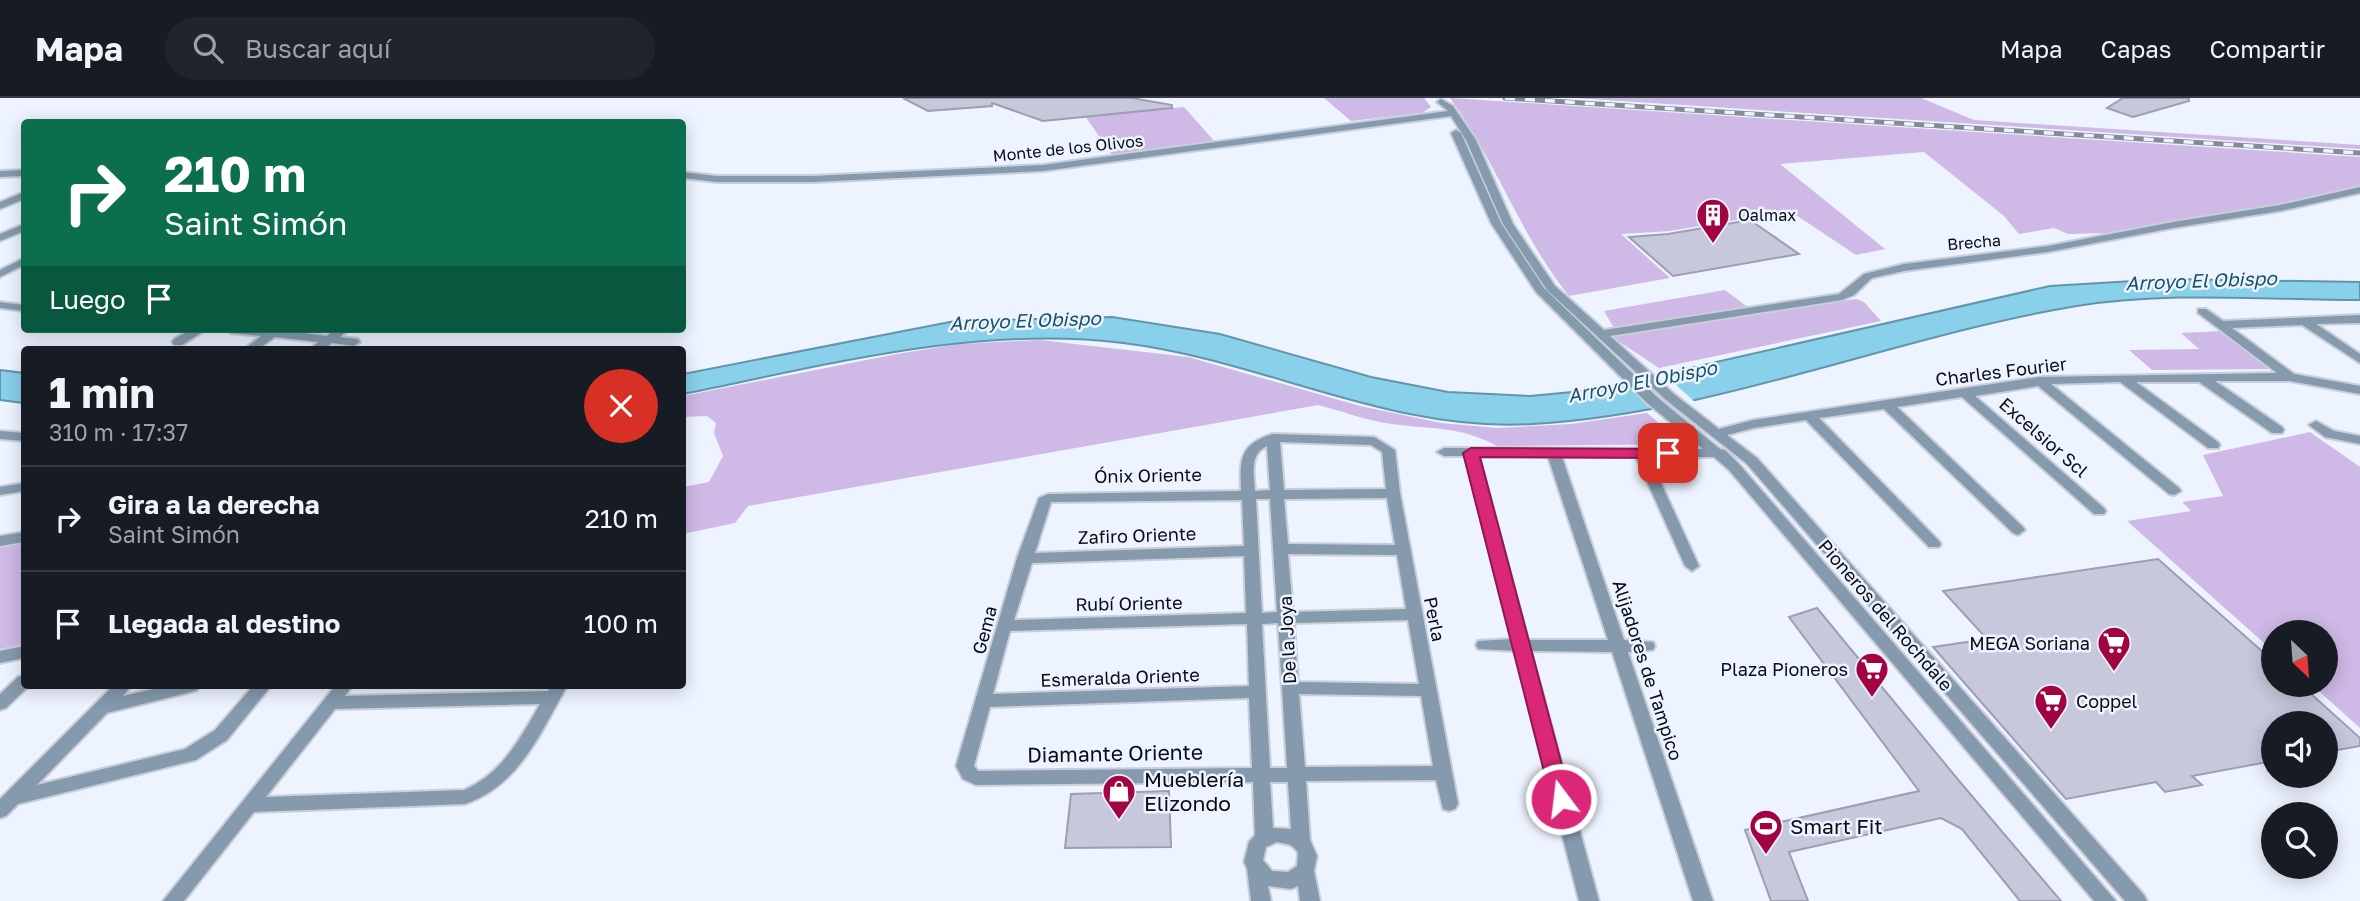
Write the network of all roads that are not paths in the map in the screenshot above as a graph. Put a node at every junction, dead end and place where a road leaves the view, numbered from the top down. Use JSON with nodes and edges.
{"nodes":[{"id":1,"x":1440,"y":100,"type":"edge"},
{"id":2,"x":1449,"y":114,"type":"junction"},
{"id":3,"x":21,"y":173,"type":"edge"},
{"id":4,"x":0,"y":174,"type":"edge"},
{"id":5,"x":686,"y":175,"type":"edge"},
{"id":6,"x":2360,"y":190,"type":"edge"},
{"id":7,"x":21,"y":196,"type":"edge"},
{"id":8,"x":3,"y":204,"type":"edge"},
{"id":9,"x":1488,"y":205,"type":"junction"},
{"id":10,"x":1500,"y":205,"type":"junction"},
{"id":11,"x":21,"y":228,"type":"edge"},
{"id":12,"x":0,"y":238,"type":"edge"},
{"id":13,"x":21,"y":263,"type":"edge"},
{"id":14,"x":0,"y":274,"type":"edge"},
{"id":15,"x":21,"y":299,"type":"edge"},
{"id":16,"x":4,"y":306,"type":"edge"},
{"id":17,"x":2202,"y":311,"type":"dead end"},
{"id":18,"x":2360,"y":319,"type":"edge"},
{"id":19,"x":2305,"y":322,"type":"junction"},
{"id":20,"x":2221,"y":325,"type":"junction"},
{"id":21,"x":194,"y":333,"type":"edge"},
{"id":22,"x":273,"y":333,"type":"joint"},
{"id":23,"x":338,"y":333,"type":"edge"},
{"id":24,"x":1599,"y":334,"type":"junction"},
{"id":25,"x":330,"y":339,"type":"junction"},
{"id":26,"x":354,"y":341,"type":"dead end"},
{"id":27,"x":178,"y":342,"type":"dead end"},
{"id":28,"x":255,"y":346,"type":"edge"},
{"id":29,"x":320,"y":346,"type":"edge"},
{"id":30,"x":1610,"y":350,"type":"junction"},
{"id":31,"x":2360,"y":359,"type":"edge"},
{"id":32,"x":2290,"y":377,"type":"junction"},
{"id":33,"x":2123,"y":378,"type":"junction"},
{"id":34,"x":2203,"y":379,"type":"junction"},
{"id":35,"x":2039,"y":381,"type":"junction"},
{"id":36,"x":2360,"y":390,"type":"edge"},
{"id":37,"x":1963,"y":392,"type":"junction"},
{"id":38,"x":1888,"y":405,"type":"junction"},
{"id":39,"x":1809,"y":416,"type":"junction"},
{"id":40,"x":2316,"y":425,"type":"dead end"},
{"id":41,"x":1713,"y":429,"type":"junction"},
{"id":42,"x":2277,"y":430,"type":"dead end"},
{"id":43,"x":0,"y":435,"type":"edge"},
{"id":44,"x":21,"y":437,"type":"edge"},
{"id":45,"x":1273,"y":438,"type":"junction"},
{"id":46,"x":2360,"y":440,"type":"edge"},
{"id":47,"x":2213,"y":445,"type":"dead end"},
{"id":48,"x":1444,"y":452,"type":"dead end"},
{"id":49,"x":1471,"y":453,"type":"junction"},
{"id":50,"x":1553,"y":453,"type":"junction"},
{"id":51,"x":1641,"y":453,"type":"junction"},
{"id":52,"x":1720,"y":453,"type":"junction"},
{"id":53,"x":21,"y":488,"type":"edge"},
{"id":54,"x":0,"y":491,"type":"edge"},
{"id":55,"x":2174,"y":491,"type":"dead end"},
{"id":56,"x":1277,"y":493,"type":"junction"},
{"id":57,"x":1393,"y":493,"type":"junction"},
{"id":58,"x":1248,"y":494,"type":"junction"},
{"id":59,"x":1048,"y":498,"type":"joint"},
{"id":60,"x":2099,"y":512,"type":"dead end"},
{"id":61,"x":2018,"y":530,"type":"dead end"},
{"id":62,"x":21,"y":538,"type":"edge"},
{"id":63,"x":0,"y":541,"type":"edge"},
{"id":64,"x":1934,"y":544,"type":"dead end"},
{"id":65,"x":1282,"y":549,"type":"junction"},
{"id":66,"x":1403,"y":550,"type":"junction"},
{"id":67,"x":1251,"y":551,"type":"junction"},
{"id":68,"x":1024,"y":558,"type":"junction"},
{"id":69,"x":1692,"y":566,"type":"dead end"},
{"id":70,"x":1860,"y":588,"type":"junction"},
{"id":71,"x":1840,"y":592,"type":"junction"},
{"id":72,"x":1414,"y":614,"type":"junction"},
{"id":73,"x":1255,"y":619,"type":"junction"},
{"id":74,"x":1285,"y":619,"type":"junction"},
{"id":75,"x":1004,"y":626,"type":"junction"},
{"id":76,"x":1484,"y":645,"type":"dead end"},
{"id":77,"x":1520,"y":646,"type":"junction"},
{"id":78,"x":1620,"y":646,"type":"junction"},
{"id":79,"x":1647,"y":646,"type":"dead end"},
{"id":80,"x":21,"y":653,"type":"edge"},
{"id":81,"x":0,"y":657,"type":"edge"},
{"id":82,"x":21,"y":684,"type":"edge"},
{"id":83,"x":1289,"y":688,"type":"junction"},
{"id":84,"x":120,"y":689,"type":"edge"},
{"id":85,"x":179,"y":689,"type":"edge"},
{"id":86,"x":260,"y":689,"type":"edge"},
{"id":87,"x":342,"y":689,"type":"edge"},
{"id":88,"x":1429,"y":690,"type":"junction"},
{"id":89,"x":556,"y":692,"type":"edge"},
{"id":90,"x":1258,"y":692,"type":"junction"},
{"id":91,"x":985,"y":701,"type":"junction"},
{"id":92,"x":330,"y":703,"type":"junction"},
{"id":93,"x":0,"y":704,"type":"edge"},
{"id":94,"x":100,"y":708,"type":"junction"},
{"id":95,"x":1294,"y":772,"type":"junction"},
{"id":96,"x":1443,"y":773,"type":"junction"},
{"id":97,"x":969,"y":774,"type":"joint"},
{"id":98,"x":1263,"y":774,"type":"junction"},
{"id":99,"x":13,"y":798,"type":"junction"},
{"id":100,"x":1449,"y":804,"type":"dead end"},
{"id":101,"x":250,"y":805,"type":"junction"},
{"id":102,"x":0,"y":811,"type":"edge"},
{"id":103,"x":1264,"y":837,"type":"junction"},
{"id":104,"x":1301,"y":842,"type":"junction"},
{"id":105,"x":1256,"y":869,"type":"junction"},
{"id":106,"x":1305,"y":871,"type":"junction"},
{"id":107,"x":173,"y":901,"type":"edge"},
{"id":108,"x":1261,"y":901,"type":"edge"},
{"id":109,"x":1310,"y":901,"type":"edge"},
{"id":110,"x":1589,"y":901,"type":"edge"},
{"id":111,"x":1703,"y":901,"type":"edge"},
{"id":112,"x":2106,"y":901,"type":"edge"},
{"id":113,"x":2137,"y":901,"type":"edge"}],
"edges":[{"from":1,"to":2,"type":"street"},
{"from":2,"to":5,"type":"street","name":"Monte de los Olivos"},
{"from":2,"to":9,"type":"street"},
{"from":2,"to":10,"type":"street"},
{"from":3,"to":4,"type":"street"},
{"from":6,"to":24,"type":"street","name":"Brecha"},
{"from":7,"to":8,"type":"street"},
{"from":9,"to":10,"type":"street"},
{"from":9,"to":30,"type":"street"},
{"from":10,"to":24,"type":"street"},
{"from":11,"to":12,"type":"street"},
{"from":13,"to":14,"type":"street"},
{"from":15,"to":16,"type":"street"},
{"from":17,"to":20,"type":"street"},
{"from":18,"to":19,"type":"street"},
{"from":19,"to":20,"type":"street"},
{"from":19,"to":31,"type":"street"},
{"from":20,"to":32,"type":"street"},
{"from":21,"to":27,"type":"street"},
{"from":22,"to":25,"type":"street"},
{"from":22,"to":28,"type":"street"},
{"from":23,"to":25,"type":"street"},
{"from":24,"to":30,"type":"street"},
{"from":25,"to":26,"type":"street"},
{"from":25,"to":29,"type":"street"},
{"from":30,"to":41,"type":"street","name":"Pioneros del Rochdale"},
{"from":30,"to":52,"type":"street","name":"Pioneros del Rochdale"},
{"from":32,"to":34,"type":"street","name":"Charles Fourier"},
{"from":32,"to":36,"type":"street"},
{"from":33,"to":34,"type":"street","name":"Charles Fourier"},
{"from":33,"to":35,"type":"street","name":"Charles Fourier"},
{"from":33,"to":47,"type":"street"},
{"from":34,"to":42,"type":"street"},
{"from":35,"to":37,"type":"street","name":"Charles Fourier"},
{"from":35,"to":55,"type":"street"},
{"from":37,"to":38,"type":"street","name":"Charles Fourier"},
{"from":37,"to":60,"type":"street","name":"Excelsior Scl"},
{"from":38,"to":39,"type":"street","name":"Charles Fourier"},
{"from":38,"to":61,"type":"street"},
{"from":39,"to":41,"type":"street","name":"Charles Fourier"},
{"from":39,"to":64,"type":"street"},
{"from":40,"to":46,"type":"street"},
{"from":41,"to":70,"type":"street","name":"Pioneros del Rochdale"},
{"from":43,"to":44,"type":"street"},
{"from":45,"to":56,"type":"street","name":"De la Joya"},
{"from":45,"to":57,"type":"street","name":"Perla"},
{"from":45,"to":58,"type":"street","name":"De la Joya"},
{"from":48,"to":49,"type":"street"},
{"from":49,"to":50,"type":"street"},
{"from":49,"to":77,"type":"street"},
{"from":50,"to":51,"type":"street"},
{"from":50,"to":78,"type":"street","name":"Alijadores de Tampico"},
{"from":51,"to":52,"type":"street"},
{"from":51,"to":69,"type":"street"},
{"from":52,"to":71,"type":"street","name":"Pioneros del Rochdale"},
{"from":53,"to":54,"type":"street"},
{"from":56,"to":57,"type":"street","name":"Ónix Oriente"},
{"from":56,"to":58,"type":"street","name":"Ónix Oriente"},
{"from":56,"to":65,"type":"street","name":"De la Joya"},
{"from":57,"to":66,"type":"street","name":"Perla"},
{"from":58,"to":59,"type":"street","name":"Ónix Oriente"},
{"from":58,"to":67,"type":"street","name":"De la Joya"},
{"from":59,"to":68,"type":"street","name":"Gema"},
{"from":62,"to":63,"type":"street"},
{"from":65,"to":66,"type":"street"},
{"from":65,"to":74,"type":"street","name":"De la Joya"},
{"from":66,"to":72,"type":"street","name":"Perla"},
{"from":67,"to":68,"type":"street","name":"Zafiro Oriente"},
{"from":67,"to":73,"type":"street","name":"De la Joya"},
{"from":68,"to":75,"type":"street","name":"Gema"},
{"from":70,"to":71,"type":"street"},
{"from":70,"to":113,"type":"street","name":"Pioneros del Rochdale"},
{"from":71,"to":112,"type":"street","name":"Pioneros del Rochdale"},
{"from":72,"to":74,"type":"street","name":"Rubí Oriente"},
{"from":72,"to":88,"type":"street","name":"Perla"},
{"from":73,"to":74,"type":"street","name":"Rubí Oriente"},
{"from":73,"to":75,"type":"street","name":"Rubí Oriente"},
{"from":73,"to":90,"type":"street","name":"De la Joya"},
{"from":74,"to":83,"type":"street","name":"De la Joya"},
{"from":75,"to":91,"type":"street","name":"Gema"},
{"from":76,"to":77,"type":"street"},
{"from":77,"to":78,"type":"street"},
{"from":77,"to":110,"type":"street"},
{"from":78,"to":79,"type":"street"},
{"from":78,"to":111,"type":"street","name":"Alijadores de Tampico"},
{"from":80,"to":81,"type":"street"},
{"from":82,"to":93,"type":"street"},
{"from":83,"to":88,"type":"street"},
{"from":83,"to":95,"type":"street","name":"De la Joya"},
{"from":84,"to":94,"type":"street"},
{"from":85,"to":94,"type":"street"},
{"from":86,"to":99,"type":"street"},
{"from":87,"to":92,"type":"street"},
{"from":88,"to":96,"type":"street","name":"Perla"},
{"from":89,"to":92,"type":"street"},
{"from":89,"to":101,"type":"street"},
{"from":90,"to":91,"type":"street","name":"Esmeralda Oriente"},
{"from":90,"to":98,"type":"street","name":"De la Joya"},
{"from":91,"to":97,"type":"street","name":"Gema"},
{"from":92,"to":101,"type":"street"},
{"from":94,"to":99,"type":"street"},
{"from":95,"to":96,"type":"street","name":"Diamante Oriente"},
{"from":95,"to":98,"type":"street","name":"Diamante Oriente"},
{"from":95,"to":104,"type":"street","name":"De la Joya"},
{"from":96,"to":100,"type":"street","name":"Perla"},
{"from":97,"to":98,"type":"street","name":"Diamante Oriente"},
{"from":98,"to":103,"type":"street","name":"De la Joya"},
{"from":99,"to":102,"type":"street"},
{"from":101,"to":107,"type":"street"},
{"from":103,"to":104,"type":"street"},
{"from":103,"to":105,"type":"street","name":"De la Joya"},
{"from":104,"to":106,"type":"street","name":"De la Joya"},
{"from":105,"to":106,"type":"street"},
{"from":105,"to":108,"type":"street","name":"De la Joya"},
{"from":106,"to":109,"type":"street","name":"De la Joya"}]}
